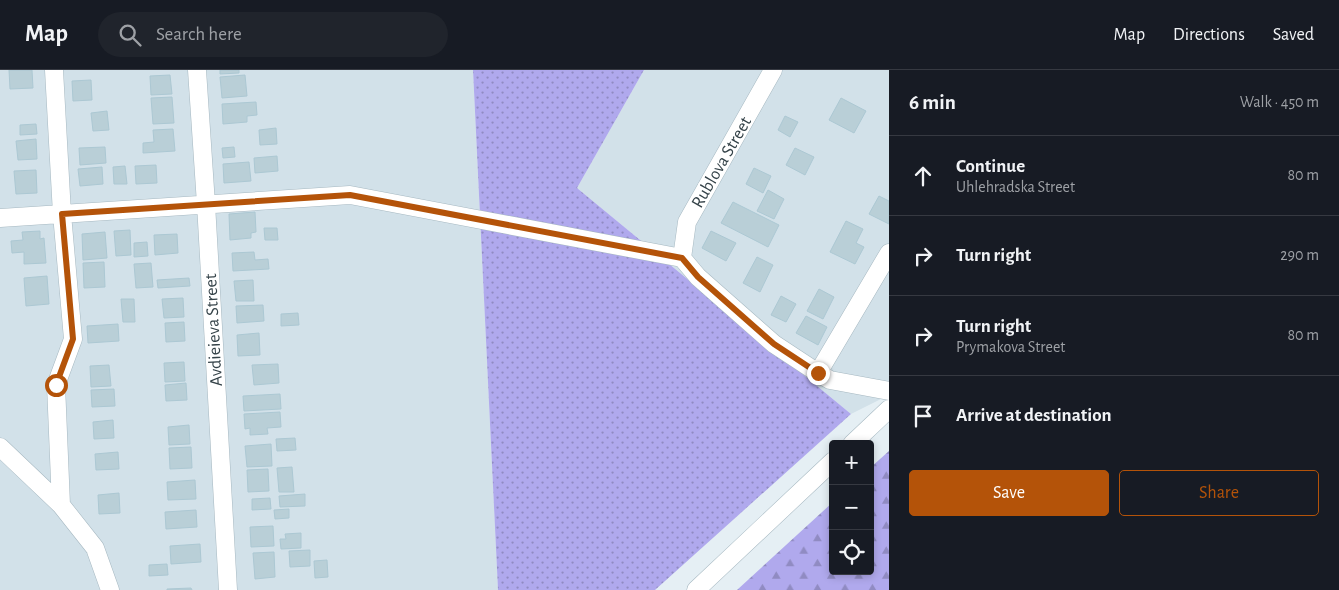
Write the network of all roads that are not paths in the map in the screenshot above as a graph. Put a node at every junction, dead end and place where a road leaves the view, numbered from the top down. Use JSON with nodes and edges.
{"nodes":[{"id":1,"x":54,"y":70,"type":"edge"},
{"id":2,"x":197,"y":70,"type":"edge"},
{"id":3,"x":773,"y":70,"type":"edge"},
{"id":4,"x":206,"y":204,"type":"junction"},
{"id":5,"x":62,"y":214,"type":"junction"},
{"id":6,"x":0,"y":218,"type":"edge"},
{"id":7,"x":889,"y":254,"type":"edge"},
{"id":8,"x":682,"y":258,"type":"junction"},
{"id":9,"x":818,"y":373,"type":"junction"},
{"id":10,"x":889,"y":391,"type":"edge"},
{"id":11,"x":889,"y":409,"type":"edge"},
{"id":12,"x":856,"y":440,"type":"edge"},
{"id":13,"x":0,"y":447,"type":"edge"},
{"id":14,"x":829,"y":465,"type":"edge"},
{"id":15,"x":62,"y":504,"type":"junction"},
{"id":16,"x":110,"y":590,"type":"edge"},
{"id":17,"x":228,"y":590,"type":"edge"},
{"id":18,"x":696,"y":590,"type":"edge"}],
"edges":[{"from":1,"to":5,"type":"street"},
{"from":2,"to":4,"type":"street","name":"Avdieieva Street"},
{"from":3,"to":8,"type":"street","name":"Rublova Street"},
{"from":4,"to":5,"type":"street"},
{"from":4,"to":8,"type":"street"},
{"from":4,"to":17,"type":"street","name":"Avdieieva Street"},
{"from":5,"to":6,"type":"street"},
{"from":5,"to":15,"type":"street"},
{"from":7,"to":9,"type":"street"},
{"from":8,"to":9,"type":"street"},
{"from":9,"to":10,"type":"street"},
{"from":11,"to":12,"type":"street"},
{"from":13,"to":15,"type":"street"},
{"from":14,"to":18,"type":"street"},
{"from":15,"to":16,"type":"street"}]}
